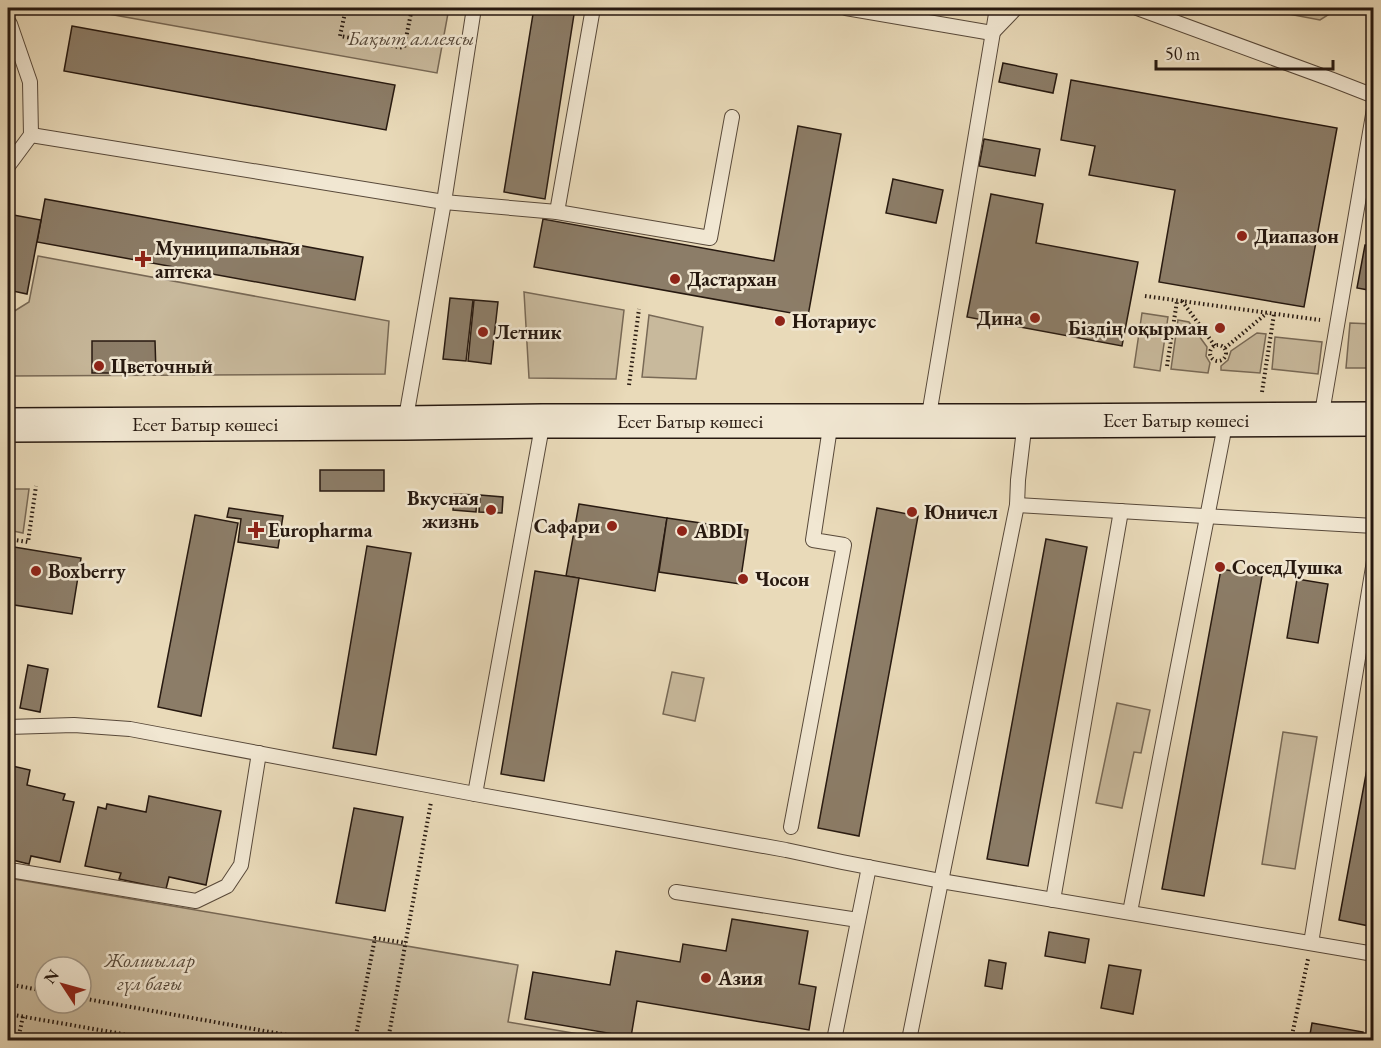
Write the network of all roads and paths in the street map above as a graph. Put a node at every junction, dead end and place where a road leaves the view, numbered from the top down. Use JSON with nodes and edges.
{"nodes":[{"id":1,"x":346,"y":8,"type":"edge"},
{"id":2,"x":412,"y":8,"type":"edge"},
{"id":3,"x":474,"y":8,"type":"edge"},
{"id":4,"x":593,"y":8,"type":"edge"},
{"id":5,"x":846,"y":8,"type":"edge"},
{"id":6,"x":997,"y":8,"type":"edge"},
{"id":7,"x":1016,"y":8,"type":"edge"},
{"id":8,"x":1137,"y":8,"type":"edge"},
{"id":9,"x":10,"y":24,"type":"dead end"},
{"id":10,"x":992,"y":33,"type":"junction"},
{"id":11,"x":1374,"y":96,"type":"edge"},
{"id":12,"x":1374,"y":109,"type":"edge"},
{"id":13,"x":732,"y":117,"type":"dead end"},
{"id":14,"x":31,"y":135,"type":"junction"},
{"id":15,"x":1369,"y":158,"type":"edge"},
{"id":16,"x":8,"y":166,"type":"edge"},
{"id":17,"x":444,"y":202,"type":"junction"},
{"id":18,"x":557,"y":212,"type":"junction"},
{"id":19,"x":1145,"y":297,"type":"dead end"},
{"id":20,"x":1176,"y":301,"type":"junction"},
{"id":21,"x":1182,"y":301,"type":"junction"},
{"id":22,"x":639,"y":309,"type":"dead end"},
{"id":23,"x":1267,"y":313,"type":"junction"},
{"id":24,"x":1274,"y":314,"type":"junction"},
{"id":25,"x":1337,"y":322,"type":"junction"},
{"id":26,"x":1215,"y":346,"type":"junction"},
{"id":27,"x":1225,"y":348,"type":"junction"},
{"id":28,"x":1167,"y":366,"type":"dead end"},
{"id":29,"x":628,"y":385,"type":"dead end"},
{"id":30,"x":1262,"y":396,"type":"dead end"},
{"id":31,"x":1226,"y":419,"type":"junction"},
{"id":32,"x":1321,"y":419,"type":"junction"},
{"id":33,"x":1374,"y":419,"type":"edge"},
{"id":34,"x":543,"y":421,"type":"junction"},
{"id":35,"x":831,"y":421,"type":"junction"},
{"id":36,"x":928,"y":421,"type":"junction"},
{"id":37,"x":1025,"y":421,"type":"junction"},
{"id":38,"x":405,"y":423,"type":"junction"},
{"id":39,"x":8,"y":425,"type":"edge"},
{"id":40,"x":36,"y":486,"type":"dead end"},
{"id":41,"x":1017,"y":505,"type":"junction"},
{"id":42,"x":1121,"y":511,"type":"junction"},
{"id":43,"x":1207,"y":516,"type":"junction"},
{"id":44,"x":1374,"y":526,"type":"edge"},
{"id":45,"x":8,"y":539,"type":"edge"},
{"id":46,"x":1374,"y":561,"type":"edge"},
{"id":47,"x":8,"y":727,"type":"edge"},
{"id":48,"x":259,"y":753,"type":"junction"},
{"id":49,"x":434,"y":786,"type":"junction"},
{"id":50,"x":475,"y":794,"type":"junction"},
{"id":51,"x":791,"y":827,"type":"dead end"},
{"id":52,"x":869,"y":867,"type":"junction"},
{"id":53,"x":16,"y":871,"type":"dead end"},
{"id":54,"x":941,"y":881,"type":"junction"},
{"id":55,"x":676,"y":892,"type":"dead end"},
{"id":56,"x":1053,"y":900,"type":"junction"},
{"id":57,"x":1130,"y":912,"type":"junction"},
{"id":58,"x":858,"y":920,"type":"junction"},
{"id":59,"x":406,"y":943,"type":"junction"},
{"id":60,"x":1311,"y":943,"type":"junction"},
{"id":61,"x":1374,"y":954,"type":"edge"},
{"id":62,"x":8,"y":984,"type":"edge"},
{"id":63,"x":33,"y":989,"type":"edge"},
{"id":64,"x":93,"y":1000,"type":"edge"},
{"id":65,"x":8,"y":1014,"type":"edge"},
{"id":66,"x":23,"y":1016,"type":"junction"},
{"id":67,"x":117,"y":1033,"type":"junction"},
{"id":68,"x":18,"y":1041,"type":"edge"},
{"id":69,"x":115,"y":1041,"type":"edge"},
{"id":70,"x":157,"y":1041,"type":"edge"},
{"id":71,"x":315,"y":1041,"type":"edge"},
{"id":72,"x":356,"y":1041,"type":"edge"},
{"id":73,"x":388,"y":1041,"type":"edge"},
{"id":74,"x":834,"y":1041,"type":"edge"},
{"id":75,"x":909,"y":1041,"type":"edge"},
{"id":76,"x":1291,"y":1041,"type":"edge"}],
"edges":[{"from":1,"to":2,"type":"path"},
{"from":3,"to":17,"type":"lane"},
{"from":4,"to":18,"type":"lane"},
{"from":5,"to":10,"type":"lane"},
{"from":6,"to":10,"type":"lane"},
{"from":7,"to":10,"type":"lane"},
{"from":8,"to":11,"type":"lane"},
{"from":9,"to":14,"type":"lane"},
{"from":10,"to":36,"type":"lane"},
{"from":12,"to":15,"type":"lane"},
{"from":13,"to":18,"type":"lane"},
{"from":14,"to":16,"type":"lane"},
{"from":14,"to":17,"type":"lane"},
{"from":15,"to":25,"type":"lane"},
{"from":17,"to":18,"type":"lane"},
{"from":17,"to":38,"type":"lane"},
{"from":19,"to":20,"type":"path"},
{"from":20,"to":21,"type":"path"},
{"from":20,"to":28,"type":"path"},
{"from":21,"to":23,"type":"path"},
{"from":21,"to":26,"type":"path"},
{"from":22,"to":29,"type":"path"},
{"from":23,"to":24,"type":"path"},
{"from":23,"to":27,"type":"path"},
{"from":24,"to":25,"type":"path"},
{"from":24,"to":30,"type":"path"},
{"from":25,"to":32,"type":"lane"},
{"from":26,"to":27,"type":"path"},
{"from":26,"to":27,"type":"path"},
{"from":31,"to":32,"type":"street","name":"Есет Батыр көшесі"},
{"from":31,"to":37,"type":"street","name":"Есет Батыр көшесі"},
{"from":31,"to":43,"type":"lane"},
{"from":32,"to":33,"type":"street","name":"Есет Батыр көшесі"},
{"from":34,"to":35,"type":"street","name":"Есет Батыр көшесі"},
{"from":34,"to":38,"type":"street","name":"Есет Батыр көшесі"},
{"from":34,"to":50,"type":"lane"},
{"from":35,"to":36,"type":"street","name":"Есет Батыр көшесі"},
{"from":35,"to":51,"type":"lane"},
{"from":36,"to":37,"type":"street","name":"Есет Батыр көшесі"},
{"from":37,"to":41,"type":"lane"},
{"from":38,"to":39,"type":"street","name":"Есет Батыр көшесі"},
{"from":40,"to":45,"type":"path"},
{"from":41,"to":42,"type":"lane"},
{"from":41,"to":54,"type":"lane"},
{"from":42,"to":43,"type":"lane"},
{"from":42,"to":56,"type":"lane"},
{"from":43,"to":44,"type":"lane"},
{"from":43,"to":57,"type":"lane"},
{"from":46,"to":60,"type":"lane"},
{"from":47,"to":48,"type":"lane"},
{"from":48,"to":49,"type":"lane"},
{"from":48,"to":53,"type":"lane"},
{"from":49,"to":50,"type":"lane"},
{"from":49,"to":59,"type":"path"},
{"from":50,"to":52,"type":"lane"},
{"from":52,"to":54,"type":"lane"},
{"from":52,"to":58,"type":"lane"},
{"from":54,"to":56,"type":"lane"},
{"from":54,"to":75,"type":"lane"},
{"from":55,"to":58,"type":"lane"},
{"from":56,"to":57,"type":"lane"},
{"from":57,"to":60,"type":"lane"},
{"from":58,"to":74,"type":"lane"},
{"from":59,"to":72,"type":"path"},
{"from":59,"to":73,"type":"path"},
{"from":60,"to":61,"type":"lane"},
{"from":60,"to":76,"type":"path"},
{"from":62,"to":63,"type":"path"},
{"from":64,"to":71,"type":"path"},
{"from":65,"to":66,"type":"path"},
{"from":66,"to":67,"type":"path"},
{"from":66,"to":68,"type":"path"},
{"from":67,"to":69,"type":"path"},
{"from":67,"to":70,"type":"path"}]}
